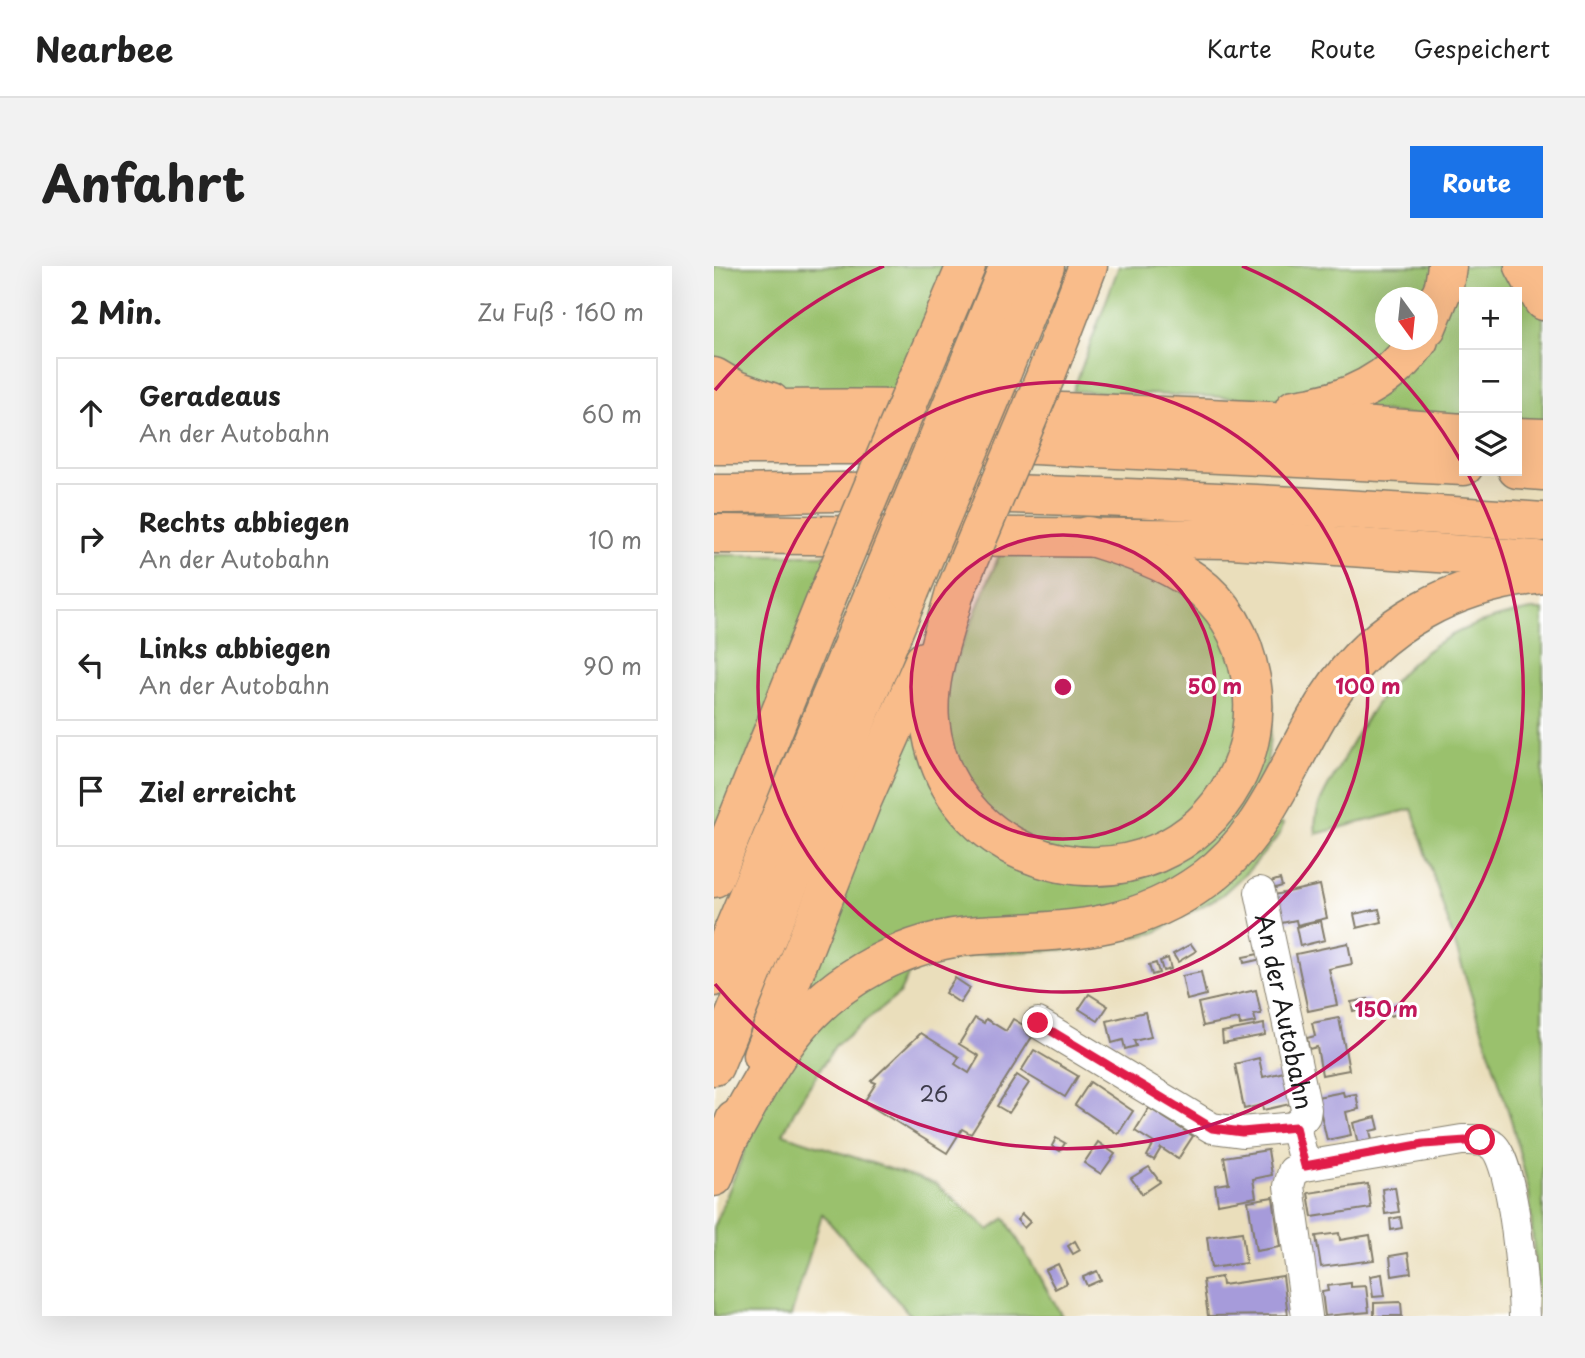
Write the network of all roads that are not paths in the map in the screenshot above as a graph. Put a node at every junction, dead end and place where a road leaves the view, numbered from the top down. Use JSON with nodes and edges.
{"nodes":[{"id":1,"x":950,"y":266,"type":"edge"},
{"id":2,"x":966,"y":266,"type":"edge"},
{"id":3,"x":1009,"y":266,"type":"edge"},
{"id":4,"x":1045,"y":266,"type":"edge"},
{"id":5,"x":1088,"y":266,"type":"edge"},
{"id":6,"x":1447,"y":266,"type":"edge"},
{"id":7,"x":1524,"y":266,"type":"edge"},
{"id":8,"x":1438,"y":302,"type":"edge"},
{"id":9,"x":1543,"y":302,"type":"edge"},
{"id":10,"x":1411,"y":350,"type":"edge"},
{"id":11,"x":924,"y":365,"type":"junction"},
{"id":12,"x":985,"y":371,"type":"junction"},
{"id":13,"x":714,"y":377,"type":"edge"},
{"id":14,"x":787,"y":408,"type":"junction"},
{"id":15,"x":714,"y":410,"type":"edge"},
{"id":16,"x":1230,"y":417,"type":"junction"},
{"id":17,"x":1459,"y":433,"type":"edge"},
{"id":18,"x":1522,"y":437,"type":"edge"},
{"id":19,"x":1543,"y":439,"type":"edge"},
{"id":20,"x":714,"y":445,"type":"edge"},
{"id":21,"x":1459,"y":466,"type":"edge"},
{"id":22,"x":1522,"y":469,"type":"edge"},
{"id":23,"x":1543,"y":471,"type":"edge"},
{"id":24,"x":714,"y":494,"type":"edge"},
{"id":25,"x":1543,"y":522,"type":"edge"},
{"id":26,"x":714,"y":534,"type":"edge"},
{"id":27,"x":1088,"y":536,"type":"junction"},
{"id":28,"x":1543,"y":561,"type":"edge"},
{"id":29,"x":1543,"y":574,"type":"edge"},
{"id":30,"x":893,"y":591,"type":"junction"},
{"id":31,"x":955,"y":592,"type":"junction"},
{"id":32,"x":773,"y":727,"type":"junction"},
{"id":33,"x":714,"y":812,"type":"edge"},
{"id":34,"x":714,"y":878,"type":"edge"},
{"id":35,"x":1260,"y":892,"type":"dead end"},
{"id":36,"x":714,"y":976,"type":"edge"},
{"id":37,"x":1038,"y":1023,"type":"dead end"},
{"id":38,"x":714,"y":1066,"type":"edge"},
{"id":39,"x":1295,"y":1127,"type":"junction"},
{"id":40,"x":720,"y":1160,"type":"edge"},
{"id":41,"x":1305,"y":1166,"type":"junction"},
{"id":42,"x":1307,"y":1316,"type":"edge"},
{"id":43,"x":1524,"y":1316,"type":"edge"}],
"edges":[{"from":1,"to":11,"type":"highway"},
{"from":2,"to":11,"type":"highway"},
{"from":3,"to":12,"type":"highway"},
{"from":4,"to":12,"type":"highway"},
{"from":5,"to":31,"type":"highway","bridge":true},
{"from":6,"to":8,"type":"highway"},
{"from":7,"to":9,"type":"highway"},
{"from":10,"to":16,"type":"highway"},
{"from":11,"to":32,"type":"highway","bridge":true},
{"from":12,"to":30,"type":"highway","bridge":true},
{"from":13,"to":14,"type":"highway"},
{"from":14,"to":15,"type":"highway"},
{"from":14,"to":16,"type":"highway"},
{"from":16,"to":17,"type":"highway"},
{"from":18,"to":19,"type":"highway"},
{"from":20,"to":21,"type":"highway"},
{"from":22,"to":23,"type":"highway"},
{"from":24,"to":25,"type":"highway"},
{"from":26,"to":27,"type":"highway"},
{"from":27,"to":28,"type":"highway"},
{"from":27,"to":31,"type":"highway"},
{"from":29,"to":40,"type":"highway"},
{"from":30,"to":36,"type":"highway"},
{"from":30,"to":38,"type":"highway"},
{"from":31,"to":40,"type":"highway"},
{"from":32,"to":33,"type":"highway"},
{"from":32,"to":34,"type":"highway"},
{"from":35,"to":39,"type":"street","name":"An der Autobahn"},
{"from":37,"to":39,"type":"street","name":"An der Autobahn"},
{"from":39,"to":41,"type":"street","name":"An der Autobahn"},
{"from":41,"to":42,"type":"street"},
{"from":41,"to":43,"type":"street"}]}
